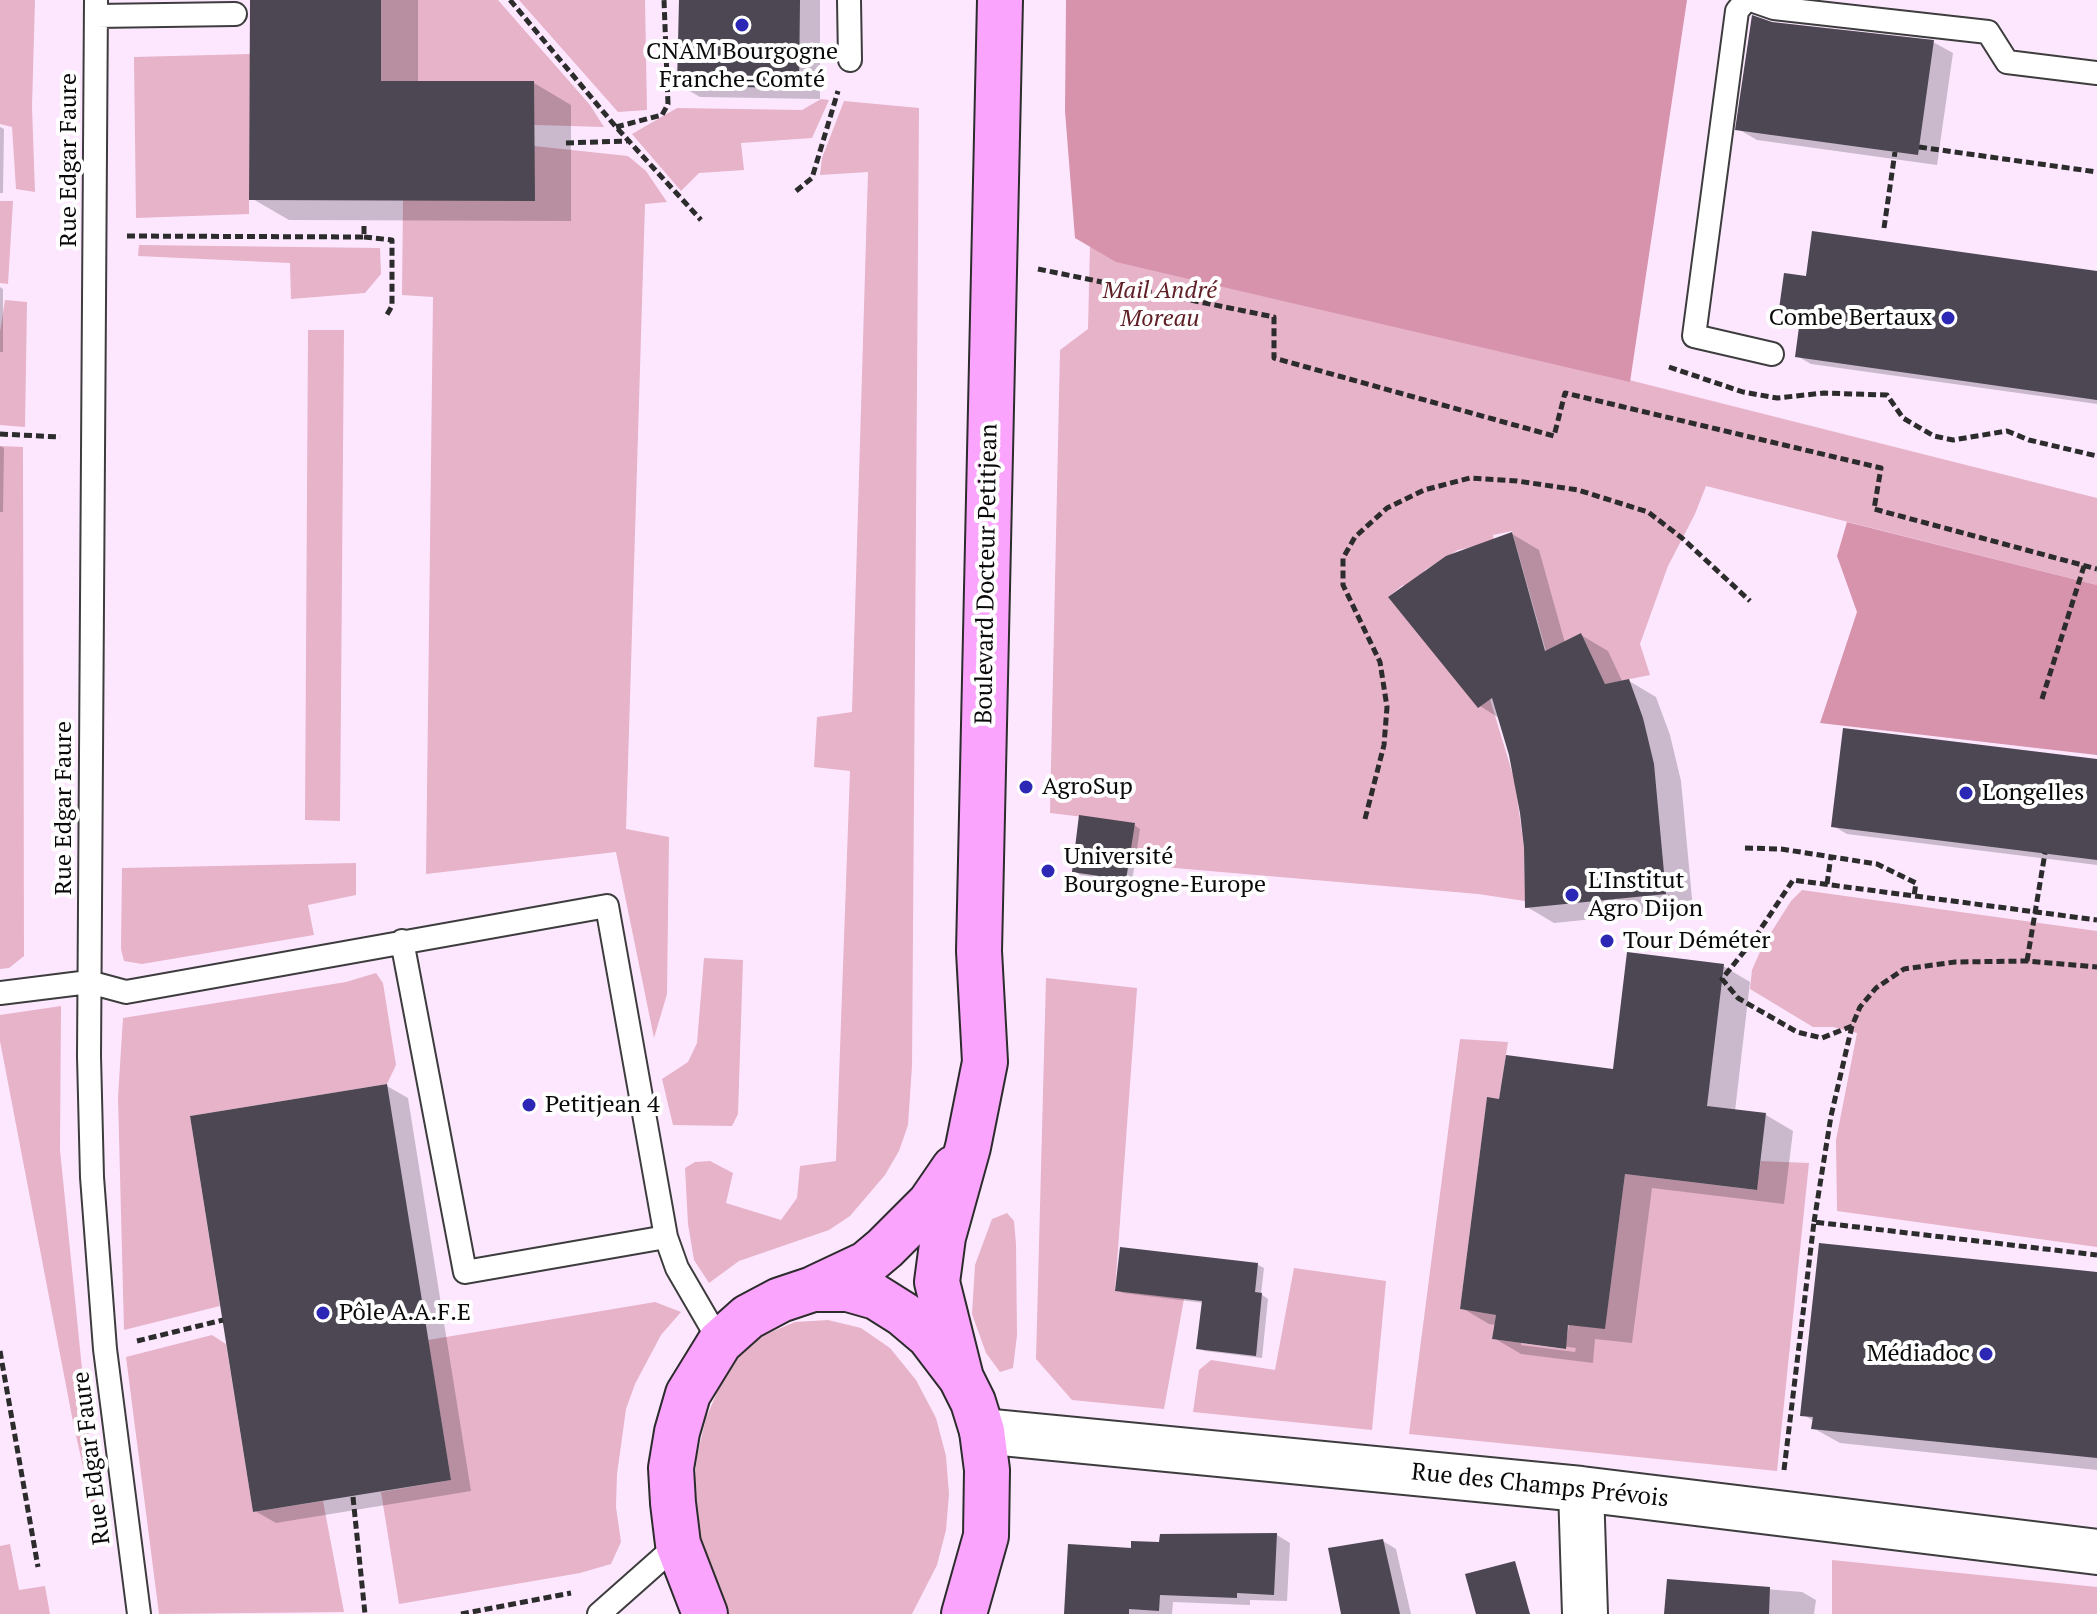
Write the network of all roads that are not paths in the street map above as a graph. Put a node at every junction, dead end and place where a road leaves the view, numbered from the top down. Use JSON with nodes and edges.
{"nodes":[{"id":1,"x":849,"y":0,"type":"edge"},
{"id":2,"x":1000,"y":0,"type":"edge"},
{"id":3,"x":1748,"y":0,"type":"edge"},
{"id":4,"x":96,"y":8,"type":"edge"},
{"id":5,"x":235,"y":14,"type":"dead end"},
{"id":6,"x":850,"y":60,"type":"road end"},
{"id":7,"x":2097,"y":73,"type":"edge"},
{"id":8,"x":1772,"y":354,"type":"dead end"},
{"id":9,"x":402,"y":941,"type":"junction"},
{"id":10,"x":89,"y":982,"type":"junction"},
{"id":11,"x":0,"y":993,"type":"edge"},
{"id":12,"x":968,"y":1147,"type":"junction"},
{"id":13,"x":666,"y":1237,"type":"junction"},
{"id":14,"x":813,"y":1289,"type":"junction"},
{"id":15,"x":720,"y":1342,"type":"junction"},
{"id":16,"x":961,"y":1378,"type":"junction"},
{"id":17,"x":982,"y":1431,"type":"junction"},
{"id":18,"x":1581,"y":1489,"type":"junction"},
{"id":19,"x":678,"y":1544,"type":"junction"},
{"id":20,"x":2097,"y":1552,"type":"edge"},
{"id":21,"x":139,"y":1614,"type":"edge"},
{"id":22,"x":599,"y":1614,"type":"edge"},
{"id":23,"x":705,"y":1614,"type":"edge"},
{"id":24,"x":964,"y":1614,"type":"edge"},
{"id":25,"x":1585,"y":1614,"type":"edge"}],
"edges":[{"from":1,"to":6,"type":"lane"},
{"from":2,"to":12,"type":"main road","name":"Boulevard Docteur Petitjean"},
{"from":3,"to":7,"type":"lane"},
{"from":3,"to":8,"type":"lane"},
{"from":4,"to":5,"type":"lane"},
{"from":4,"to":10,"type":"lane","name":"Rue Edgar Faure"},
{"from":9,"to":10,"type":"lane"},
{"from":9,"to":13,"type":"lane"},
{"from":9,"to":13,"type":"lane"},
{"from":10,"to":11,"type":"lane"},
{"from":10,"to":21,"type":"lane","name":"Rue Edgar Faure"},
{"from":12,"to":14,"type":"main road","name":"Boulevard Docteur Petitjean"},
{"from":12,"to":16,"type":"main road","name":"Boulevard Docteur Petitjean"},
{"from":13,"to":15,"type":"lane"},
{"from":14,"to":15,"type":"main road","name":"Boulevard Docteur Petitjean"},
{"from":14,"to":16,"type":"main road"},
{"from":15,"to":19,"type":"main road","name":"Boulevard Docteur Petitjean"},
{"from":16,"to":17,"type":"main road"},
{"from":17,"to":18,"type":"street","name":"Rue des Champs Prévois"},
{"from":17,"to":24,"type":"main road"},
{"from":18,"to":20,"type":"street","name":"Rue des Champs Prévois"},
{"from":18,"to":25,"type":"street"},
{"from":19,"to":22,"type":"lane"},
{"from":19,"to":23,"type":"main road","name":"Boulevard Docteur Petitjean"}]}
